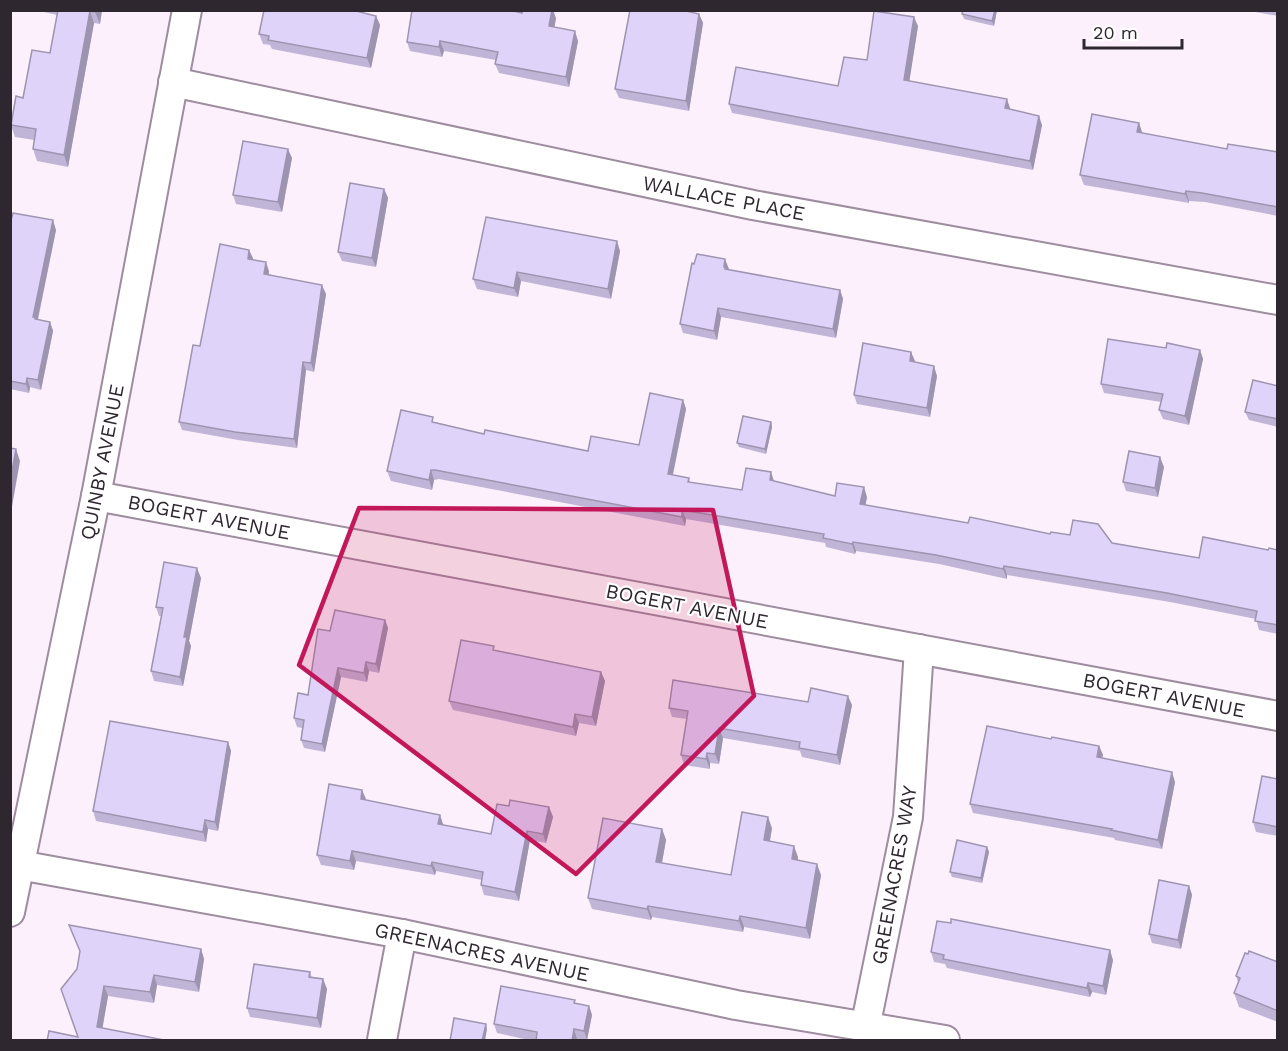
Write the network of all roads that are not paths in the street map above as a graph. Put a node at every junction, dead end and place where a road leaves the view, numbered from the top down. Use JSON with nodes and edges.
{"nodes":[{"id":1,"x":187,"y":10,"type":"edge"},
{"id":2,"x":173,"y":82,"type":"junction"},
{"id":3,"x":1278,"y":300,"type":"edge"},
{"id":4,"x":96,"y":496,"type":"junction"},
{"id":5,"x":919,"y":649,"type":"junction"},
{"id":6,"x":1278,"y":716,"type":"edge"},
{"id":7,"x":19,"y":864,"type":"junction"},
{"id":8,"x":10,"y":912,"type":"edge"},
{"id":9,"x":402,"y":934,"type":"junction"},
{"id":10,"x":865,"y":1028,"type":"junction"},
{"id":11,"x":382,"y":1041,"type":"edge"},
{"id":12,"x":945,"y":1041,"type":"edge"}],
"edges":[{"from":1,"to":2,"type":"street","name":"QUINBY AVENUE"},
{"from":2,"to":3,"type":"street","name":"WALLACE PLACE"},
{"from":2,"to":4,"type":"street","name":"QUINBY AVENUE"},
{"from":4,"to":5,"type":"street","name":"BOGERT AVENUE"},
{"from":4,"to":7,"type":"street","name":"QUINBY AVENUE"},
{"from":5,"to":6,"type":"street","name":"BOGERT AVENUE"},
{"from":5,"to":10,"type":"street","name":"GREENACRES WAY"},
{"from":7,"to":8,"type":"street","name":"QUINBY AVENUE"},
{"from":7,"to":9,"type":"street","name":"GREENACRES AVENUE"},
{"from":9,"to":10,"type":"street","name":"GREENACRES AVENUE"},
{"from":9,"to":11,"type":"street"},
{"from":10,"to":12,"type":"street","name":"GREENACRES AVENUE"}]}
